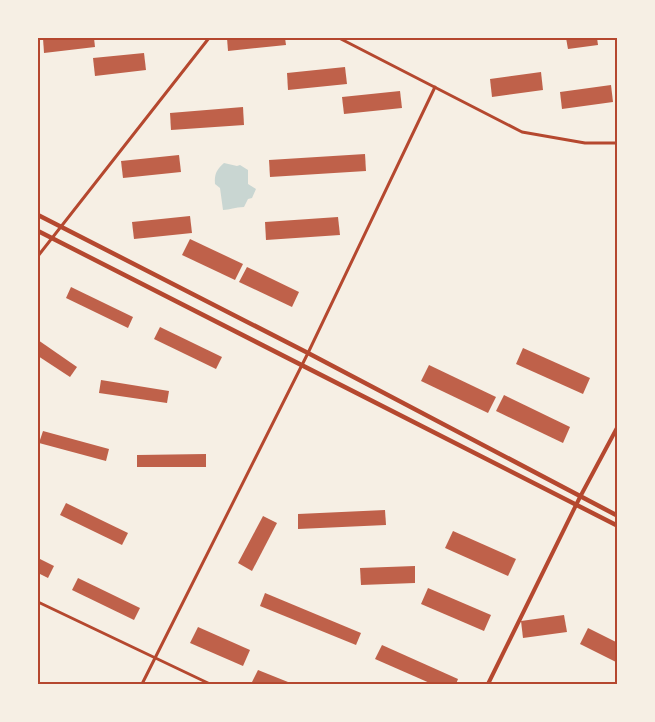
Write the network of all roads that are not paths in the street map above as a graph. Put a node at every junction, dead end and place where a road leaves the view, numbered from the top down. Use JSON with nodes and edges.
{"nodes":[{"id":1,"x":208,"y":38,"type":"edge"},
{"id":2,"x":339,"y":38,"type":"edge"},
{"id":3,"x":436,"y":87,"type":"junction"},
{"id":4,"x":618,"y":143,"type":"edge"},
{"id":5,"x":38,"y":215,"type":"edge"},
{"id":6,"x":61,"y":227,"type":"junction"},
{"id":7,"x":38,"y":231,"type":"edge"},
{"id":8,"x":52,"y":239,"type":"junction"},
{"id":9,"x":38,"y":256,"type":"edge"},
{"id":10,"x":308,"y":353,"type":"junction"},
{"id":11,"x":302,"y":365,"type":"junction"},
{"id":12,"x":618,"y":426,"type":"edge"},
{"id":13,"x":580,"y":497,"type":"junction"},
{"id":14,"x":576,"y":505,"type":"junction"},
{"id":15,"x":618,"y":516,"type":"edge"},
{"id":16,"x":618,"y":526,"type":"edge"},
{"id":17,"x":38,"y":602,"type":"edge"},
{"id":18,"x":154,"y":659,"type":"junction"},
{"id":19,"x":142,"y":684,"type":"edge"},
{"id":20,"x":210,"y":684,"type":"edge"},
{"id":21,"x":488,"y":684,"type":"edge"}],
"edges":[{"from":1,"to":6,"type":"street"},
{"from":2,"to":3,"type":"street"},
{"from":3,"to":4,"type":"street"},
{"from":3,"to":10,"type":"street"},
{"from":5,"to":6,"type":"main road"},
{"from":6,"to":8,"type":"street"},
{"from":6,"to":10,"type":"main road"},
{"from":7,"to":8,"type":"main road"},
{"from":8,"to":9,"type":"street"},
{"from":8,"to":11,"type":"main road"},
{"from":10,"to":11,"type":"street"},
{"from":10,"to":13,"type":"main road"},
{"from":11,"to":14,"type":"main road"},
{"from":11,"to":18,"type":"street"},
{"from":12,"to":13,"type":"street"},
{"from":13,"to":14,"type":"street"},
{"from":13,"to":15,"type":"main road"},
{"from":14,"to":16,"type":"main road"},
{"from":14,"to":21,"type":"street"},
{"from":17,"to":18,"type":"street"},
{"from":18,"to":19,"type":"street"},
{"from":18,"to":20,"type":"street"}]}
